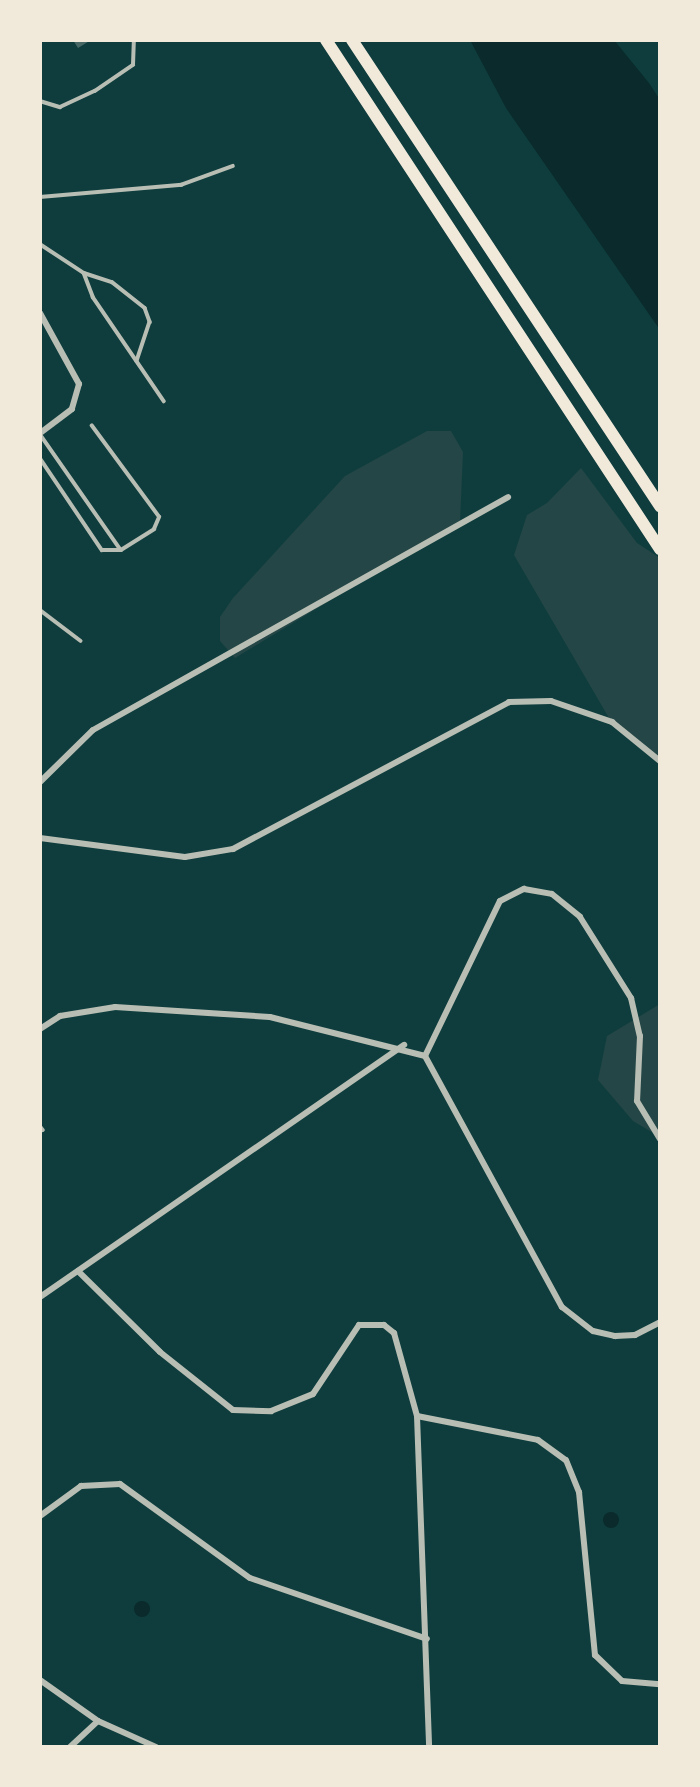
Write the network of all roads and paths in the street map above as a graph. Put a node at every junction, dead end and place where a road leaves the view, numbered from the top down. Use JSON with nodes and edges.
{"nodes":[{"id":1,"x":134,"y":40,"type":"edge"},
{"id":2,"x":326,"y":40,"type":"edge"},
{"id":3,"x":352,"y":40,"type":"edge"},
{"id":4,"x":40,"y":101,"type":"edge"},
{"id":5,"x":233,"y":166,"type":"dead end"},
{"id":6,"x":40,"y":197,"type":"edge"},
{"id":7,"x":40,"y":244,"type":"edge"},
{"id":8,"x":84,"y":273,"type":"junction"},
{"id":9,"x":40,"y":313,"type":"edge"},
{"id":10,"x":137,"y":361,"type":"junction"},
{"id":11,"x":164,"y":401,"type":"dead end"},
{"id":12,"x":92,"y":426,"type":"dead end"},
{"id":13,"x":40,"y":433,"type":"edge"},
{"id":14,"x":40,"y":458,"type":"edge"},
{"id":15,"x":508,"y":497,"type":"dead end"},
{"id":16,"x":660,"y":506,"type":"edge"},
{"id":17,"x":660,"y":549,"type":"edge"},
{"id":18,"x":121,"y":550,"type":"junction"},
{"id":19,"x":40,"y":610,"type":"edge"},
{"id":20,"x":81,"y":641,"type":"dead end"},
{"id":21,"x":660,"y":761,"type":"edge"},
{"id":22,"x":40,"y":782,"type":"edge"},
{"id":23,"x":40,"y":838,"type":"edge"},
{"id":24,"x":40,"y":1029,"type":"edge"},
{"id":25,"x":404,"y":1045,"type":"junction"},
{"id":26,"x":425,"y":1056,"type":"junction"},
{"id":27,"x":660,"y":1139,"type":"edge"},
{"id":28,"x":78,"y":1272,"type":"junction"},
{"id":29,"x":40,"y":1297,"type":"edge"},
{"id":30,"x":660,"y":1321,"type":"edge"},
{"id":31,"x":417,"y":1416,"type":"junction"},
{"id":32,"x":40,"y":1516,"type":"edge"},
{"id":33,"x":428,"y":1639,"type":"junction"},
{"id":34,"x":40,"y":1680,"type":"edge"},
{"id":35,"x":660,"y":1684,"type":"edge"},
{"id":36,"x":97,"y":1721,"type":"junction"},
{"id":37,"x":70,"y":1747,"type":"edge"},
{"id":38,"x":156,"y":1747,"type":"edge"},
{"id":39,"x":429,"y":1747,"type":"edge"}],
"edges":[{"from":1,"to":4,"type":"lane"},
{"from":2,"to":17,"type":"highway"},
{"from":3,"to":16,"type":"highway"},
{"from":5,"to":6,"type":"lane"},
{"from":7,"to":8,"type":"lane"},
{"from":8,"to":10,"type":"lane"},
{"from":8,"to":10,"type":"lane"},
{"from":9,"to":13,"type":"street"},
{"from":10,"to":11,"type":"lane"},
{"from":12,"to":18,"type":"lane"},
{"from":13,"to":18,"type":"lane"},
{"from":14,"to":18,"type":"lane"},
{"from":15,"to":22,"type":"street"},
{"from":19,"to":20,"type":"lane"},
{"from":21,"to":23,"type":"street"},
{"from":24,"to":25,"type":"street"},
{"from":25,"to":26,"type":"street"},
{"from":25,"to":28,"type":"street"},
{"from":26,"to":27,"type":"street"},
{"from":26,"to":30,"type":"street"},
{"from":28,"to":29,"type":"street"},
{"from":28,"to":31,"type":"street"},
{"from":31,"to":33,"type":"street"},
{"from":31,"to":35,"type":"street"},
{"from":32,"to":33,"type":"street"},
{"from":33,"to":39,"type":"street"},
{"from":34,"to":36,"type":"street"},
{"from":36,"to":37,"type":"street"},
{"from":36,"to":38,"type":"street"}]}
